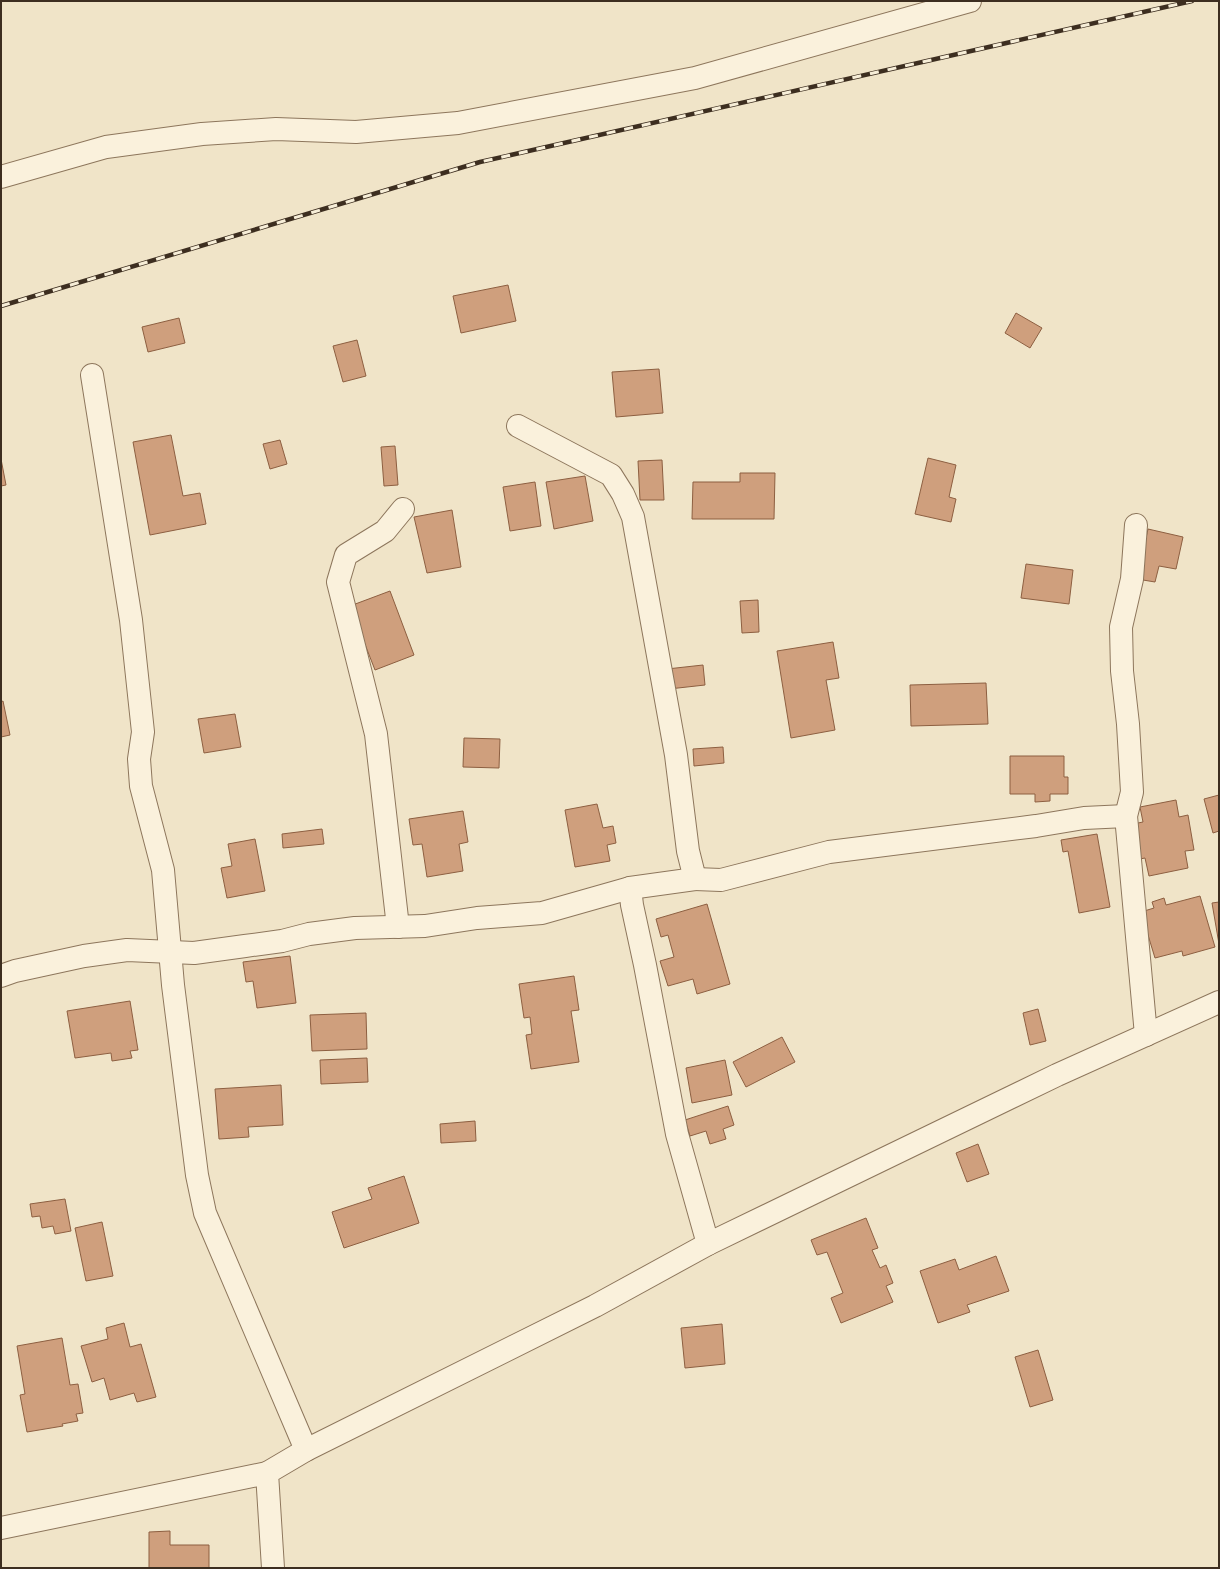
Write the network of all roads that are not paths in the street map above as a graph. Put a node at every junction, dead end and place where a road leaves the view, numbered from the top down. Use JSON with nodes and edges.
{"nodes":[{"id":1,"x":970,"y":1,"type":"edge"},
{"id":2,"x":1,"y":178,"type":"edge"},
{"id":3,"x":92,"y":375,"type":"dead end"},
{"id":4,"x":518,"y":426,"type":"dead end"},
{"id":5,"x":403,"y":510,"type":"dead end"},
{"id":6,"x":1136,"y":525,"type":"dead end"},
{"id":7,"x":1126,"y":816,"type":"junction"},
{"id":8,"x":695,"y":879,"type":"junction"},
{"id":9,"x":630,"y":888,"type":"junction"},
{"id":10,"x":398,"y":927,"type":"junction"},
{"id":11,"x":170,"y":951,"type":"junction"},
{"id":12,"x":1,"y":976,"type":"edge"},
{"id":13,"x":1219,"y":1002,"type":"edge"},
{"id":14,"x":1146,"y":1035,"type":"junction"},
{"id":15,"x":708,"y":1244,"type":"junction"},
{"id":16,"x":306,"y":1450,"type":"junction"},
{"id":17,"x":267,"y":1473,"type":"junction"},
{"id":18,"x":1,"y":1528,"type":"edge"},
{"id":19,"x":273,"y":1568,"type":"edge"}],
"edges":[{"from":1,"to":2,"type":"street"},
{"from":3,"to":11,"type":"street"},
{"from":4,"to":8,"type":"street"},
{"from":5,"to":10,"type":"street"},
{"from":6,"to":7,"type":"street"},
{"from":7,"to":8,"type":"street"},
{"from":7,"to":14,"type":"street"},
{"from":8,"to":9,"type":"street"},
{"from":9,"to":10,"type":"street"},
{"from":9,"to":15,"type":"street"},
{"from":10,"to":11,"type":"street"},
{"from":11,"to":12,"type":"street"},
{"from":11,"to":16,"type":"street"},
{"from":13,"to":14,"type":"street"},
{"from":14,"to":15,"type":"street"},
{"from":15,"to":16,"type":"street"},
{"from":16,"to":17,"type":"street"},
{"from":17,"to":18,"type":"street"},
{"from":17,"to":19,"type":"street"}]}
